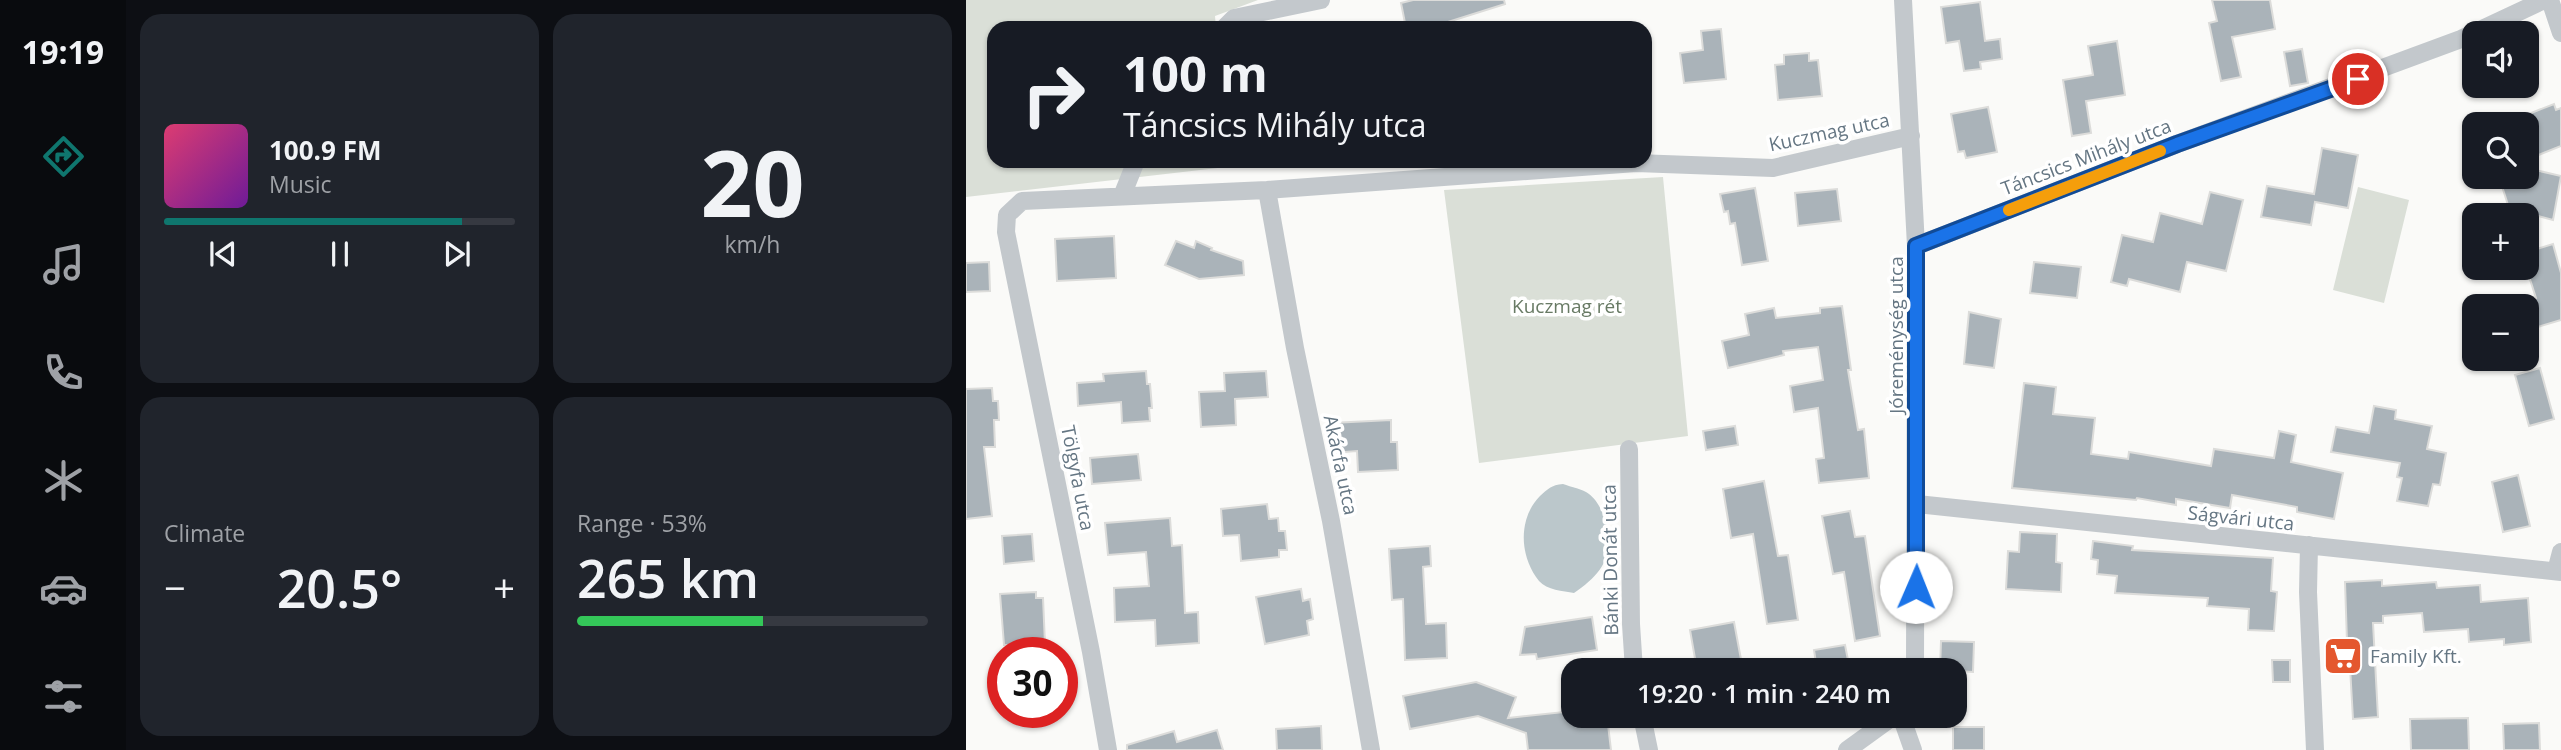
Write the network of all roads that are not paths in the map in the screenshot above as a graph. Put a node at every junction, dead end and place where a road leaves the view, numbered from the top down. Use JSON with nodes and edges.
{"nodes":[{"id":1,"x":1321,"y":0,"type":"edge"},
{"id":2,"x":1903,"y":0,"type":"edge"},
{"id":3,"x":2543,"y":0,"type":"edge"},
{"id":4,"x":2550,"y":0,"type":"edge"},
{"id":5,"x":1231,"y":21,"type":"edge"},
{"id":6,"x":2561,"y":33,"type":"edge"},
{"id":7,"x":1911,"y":136,"type":"junction"},
{"id":8,"x":1652,"y":164,"type":"edge"},
{"id":9,"x":1133,"y":168,"type":"edge"},
{"id":10,"x":1567,"y":168,"type":"edge"},
{"id":11,"x":1266,"y":190,"type":"junction"},
{"id":12,"x":1122,"y":196,"type":"junction"},
{"id":13,"x":1007,"y":215,"type":"joint"},
{"id":14,"x":1916,"y":246,"type":"junction"},
{"id":15,"x":1629,"y":449,"type":"dead end"},
{"id":16,"x":1917,"y":504,"type":"junction"},
{"id":17,"x":2309,"y":545,"type":"junction"},
{"id":18,"x":2561,"y":552,"type":"edge"},
{"id":19,"x":2559,"y":572,"type":"edge"},
{"id":20,"x":1633,"y":658,"type":"edge"},
{"id":21,"x":1915,"y":658,"type":"edge"},
{"id":22,"x":1644,"y":728,"type":"edge"},
{"id":23,"x":1877,"y":728,"type":"edge"},
{"id":24,"x":1905,"y":728,"type":"edge"},
{"id":25,"x":1108,"y":750,"type":"edge"},
{"id":26,"x":1371,"y":750,"type":"edge"},
{"id":27,"x":1649,"y":750,"type":"edge"},
{"id":28,"x":1847,"y":750,"type":"edge"},
{"id":29,"x":1913,"y":750,"type":"edge"},
{"id":30,"x":2315,"y":750,"type":"edge"}],
"edges":[{"from":1,"to":5,"type":"street"},
{"from":2,"to":7,"type":"street","name":"Jóreménység utca"},
{"from":3,"to":14,"type":"street","name":"Táncsics Mihály utca"},
{"from":4,"to":6,"type":"street"},
{"from":7,"to":8,"type":"street","name":"Kuczmag utca"},
{"from":7,"to":14,"type":"street","name":"Jóreménység utca"},
{"from":9,"to":12,"type":"street"},
{"from":10,"to":11,"type":"street","name":"Kuczmag utca"},
{"from":11,"to":12,"type":"street","name":"Kuczmag utca"},
{"from":11,"to":26,"type":"street","name":"Akácfa utca"},
{"from":12,"to":13,"type":"street","name":"Kuczmag utca"},
{"from":13,"to":25,"type":"street","name":"Tölgyfa utca"},
{"from":14,"to":16,"type":"street","name":"Jóreménység utca"},
{"from":15,"to":20,"type":"street","name":"Bánki Donát utca"},
{"from":16,"to":17,"type":"street","name":"Ságvári utca"},
{"from":16,"to":21,"type":"street","name":"Jóreménység utca"},
{"from":17,"to":19,"type":"street","name":"Ságvári utca"},
{"from":17,"to":30,"type":"street"},
{"from":18,"to":19,"type":"street"},
{"from":22,"to":27,"type":"street"},
{"from":23,"to":28,"type":"street"},
{"from":24,"to":29,"type":"street"}]}
